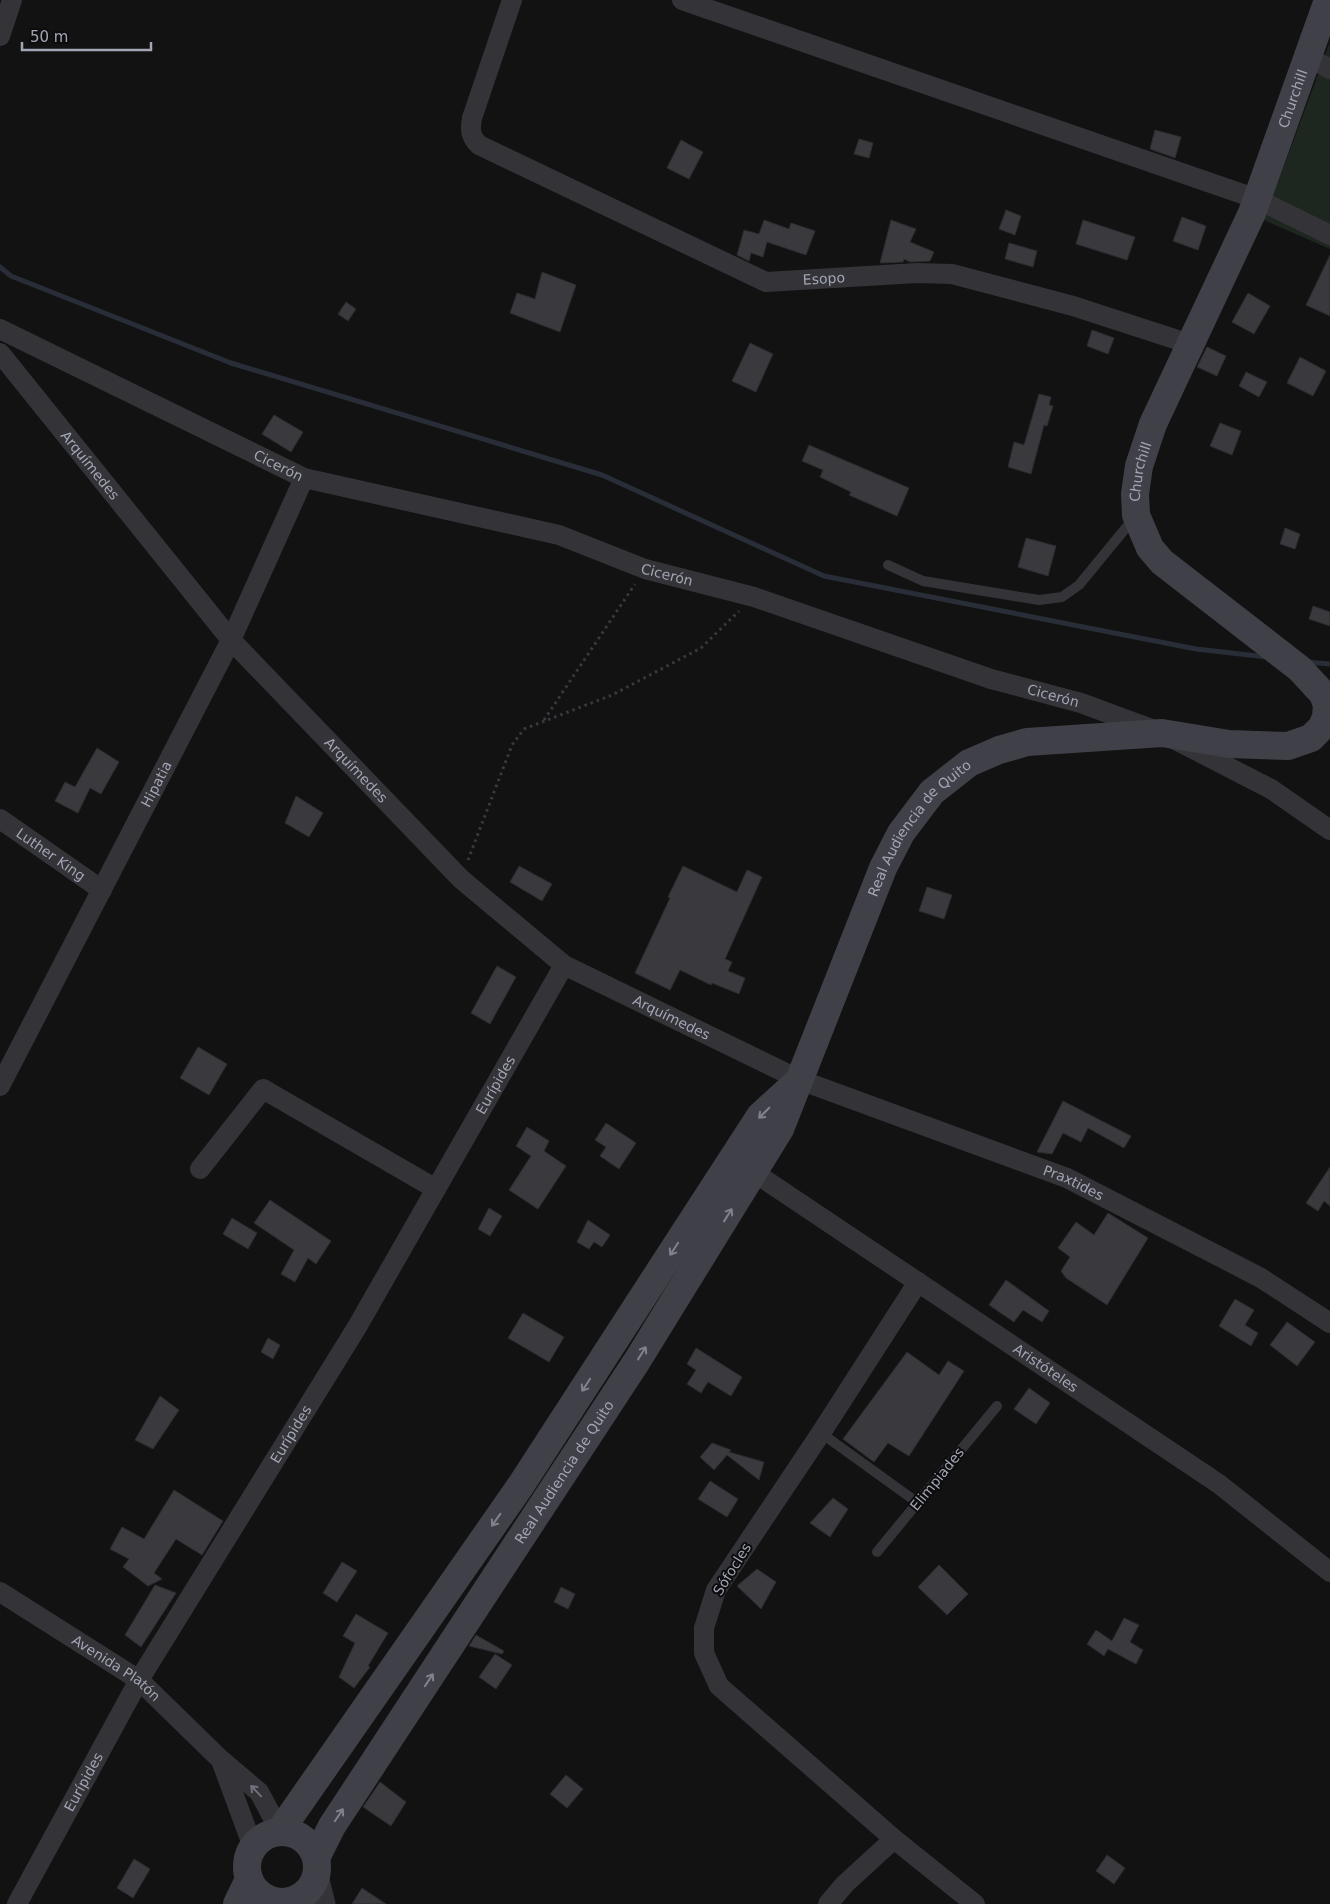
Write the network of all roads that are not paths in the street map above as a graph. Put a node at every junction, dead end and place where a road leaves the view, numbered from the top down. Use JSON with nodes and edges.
{"nodes":[{"id":1,"x":12,"y":0,"type":"edge"},
{"id":2,"x":512,"y":0,"type":"edge"},
{"id":3,"x":682,"y":0,"type":"edge"},
{"id":4,"x":1328,"y":0,"type":"edge"},
{"id":5,"x":0,"y":36,"type":"edge"},
{"id":6,"x":1319,"y":63,"type":"edge"},
{"id":7,"x":1257,"y":199,"type":"junction"},
{"id":8,"x":1330,"y":235,"type":"edge"},
{"id":9,"x":0,"y":329,"type":"edge"},
{"id":10,"x":1190,"y":344,"type":"junction"},
{"id":11,"x":0,"y":353,"type":"edge"},
{"id":12,"x":304,"y":478,"type":"junction"},
{"id":13,"x":1136,"y":515,"type":"junction"},
{"id":14,"x":888,"y":565,"type":"dead end"},
{"id":15,"x":231,"y":640,"type":"junction"},
{"id":16,"x":1162,"y":733,"type":"junction"},
{"id":17,"x":0,"y":819,"type":"edge"},
{"id":18,"x":1330,"y":830,"type":"edge"},
{"id":19,"x":102,"y":890,"type":"junction"},
{"id":20,"x":564,"y":965,"type":"junction"},
{"id":21,"x":800,"y":1080,"type":"junction"},
{"id":22,"x":0,"y":1086,"type":"edge"},
{"id":23,"x":200,"y":1169,"type":"dead end"},
{"id":24,"x":755,"y":1173,"type":"junction"},
{"id":25,"x":436,"y":1189,"type":"junction"},
{"id":26,"x":918,"y":1282,"type":"junction"},
{"id":27,"x":1330,"y":1323,"type":"edge"},
{"id":28,"x":997,"y":1406,"type":"dead end"},
{"id":29,"x":821,"y":1433,"type":"junction"},
{"id":30,"x":918,"y":1503,"type":"junction"},
{"id":31,"x":877,"y":1552,"type":"dead end"},
{"id":32,"x":1330,"y":1572,"type":"edge"},
{"id":33,"x":0,"y":1592,"type":"edge"},
{"id":34,"x":139,"y":1680,"type":"junction"},
{"id":35,"x":220,"y":1759,"type":"junction"},
{"id":36,"x":280,"y":1831,"type":"junction"},
{"id":37,"x":894,"y":1839,"type":"junction"},
{"id":38,"x":253,"y":1847,"type":"junction"},
{"id":39,"x":316,"y":1867,"type":"junction"},
{"id":40,"x":249,"y":1879,"type":"junction"},
{"id":41,"x":275,"y":1903,"type":"edge"},
{"id":42,"x":17,"y":1904,"type":"edge"},
{"id":43,"x":237,"y":1904,"type":"edge"},
{"id":44,"x":323,"y":1904,"type":"edge"},
{"id":45,"x":828,"y":1904,"type":"edge"},
{"id":46,"x":975,"y":1904,"type":"edge"}],
"edges":[{"from":1,"to":5,"type":"street"},
{"from":2,"to":10,"type":"street","name":"Esopo"},
{"from":3,"to":7,"type":"street"},
{"from":4,"to":6,"type":"main road","name":"Churchill"},
{"from":6,"to":7,"type":"main road","name":"Churchill"},
{"from":7,"to":8,"type":"street"},
{"from":7,"to":10,"type":"main road","name":"Churchill"},
{"from":9,"to":12,"type":"street","name":"Cicerón"},
{"from":10,"to":13,"type":"main road","name":"Churchill"},
{"from":11,"to":15,"type":"street","name":"Arquímedes"},
{"from":12,"to":15,"type":"street","name":"Hipatia"},
{"from":12,"to":16,"type":"street","name":"Cicerón"},
{"from":13,"to":14,"type":"lane"},
{"from":13,"to":16,"type":"main road","name":"Churchill"},
{"from":15,"to":19,"type":"street","name":"Hipatia"},
{"from":15,"to":20,"type":"street","name":"Arquímedes"},
{"from":16,"to":18,"type":"street","name":"Cicerón"},
{"from":16,"to":21,"type":"main road","name":"Real Audiencia de Quito"},
{"from":17,"to":19,"type":"street","name":"Luther King"},
{"from":19,"to":22,"type":"street","name":"Hipatia"},
{"from":20,"to":21,"type":"street","name":"Arquímedes"},
{"from":20,"to":25,"type":"street","name":"Eurípides"},
{"from":21,"to":24,"type":"main road","name":"Real Audiencia de Quito"},
{"from":21,"to":27,"type":"street","name":"Praxtides"},
{"from":21,"to":36,"type":"main road","name":"Real Audiencia de Quito","one_way":true},
{"from":23,"to":25,"type":"street"},
{"from":24,"to":26,"type":"street","name":"Aristóteles"},
{"from":39,"to":24,"type":"main road","name":"Real Audiencia de Quito","one_way":true},
{"from":25,"to":34,"type":"street","name":"Eurípides"},
{"from":26,"to":29,"type":"street","name":"Sófocles"},
{"from":26,"to":32,"type":"street","name":"Aristóteles"},
{"from":28,"to":30,"type":"lane","name":"Elimpiades"},
{"from":29,"to":30,"type":"lane"},
{"from":29,"to":37,"type":"street","name":"Sófocles"},
{"from":30,"to":31,"type":"lane","name":"Elimpiades"},
{"from":33,"to":34,"type":"street","name":"Avenida Platón"},
{"from":34,"to":35,"type":"street","name":"Avenida Platón"},
{"from":34,"to":42,"type":"street","name":"Eurípides"},
{"from":36,"to":35,"type":"street","name":"Avenida Platón","one_way":true},
{"from":35,"to":38,"type":"street","name":"Avenida Platón"},
{"from":36,"to":38,"type":"main road"},
{"from":36,"to":39,"type":"main road"},
{"from":37,"to":45,"type":"street"},
{"from":37,"to":46,"type":"street","name":"Sófocles"},
{"from":38,"to":40,"type":"main road"},
{"from":39,"to":41,"type":"main road"},
{"from":39,"to":44,"type":"street"},
{"from":40,"to":41,"type":"main road"},
{"from":40,"to":43,"type":"main road"}]}
